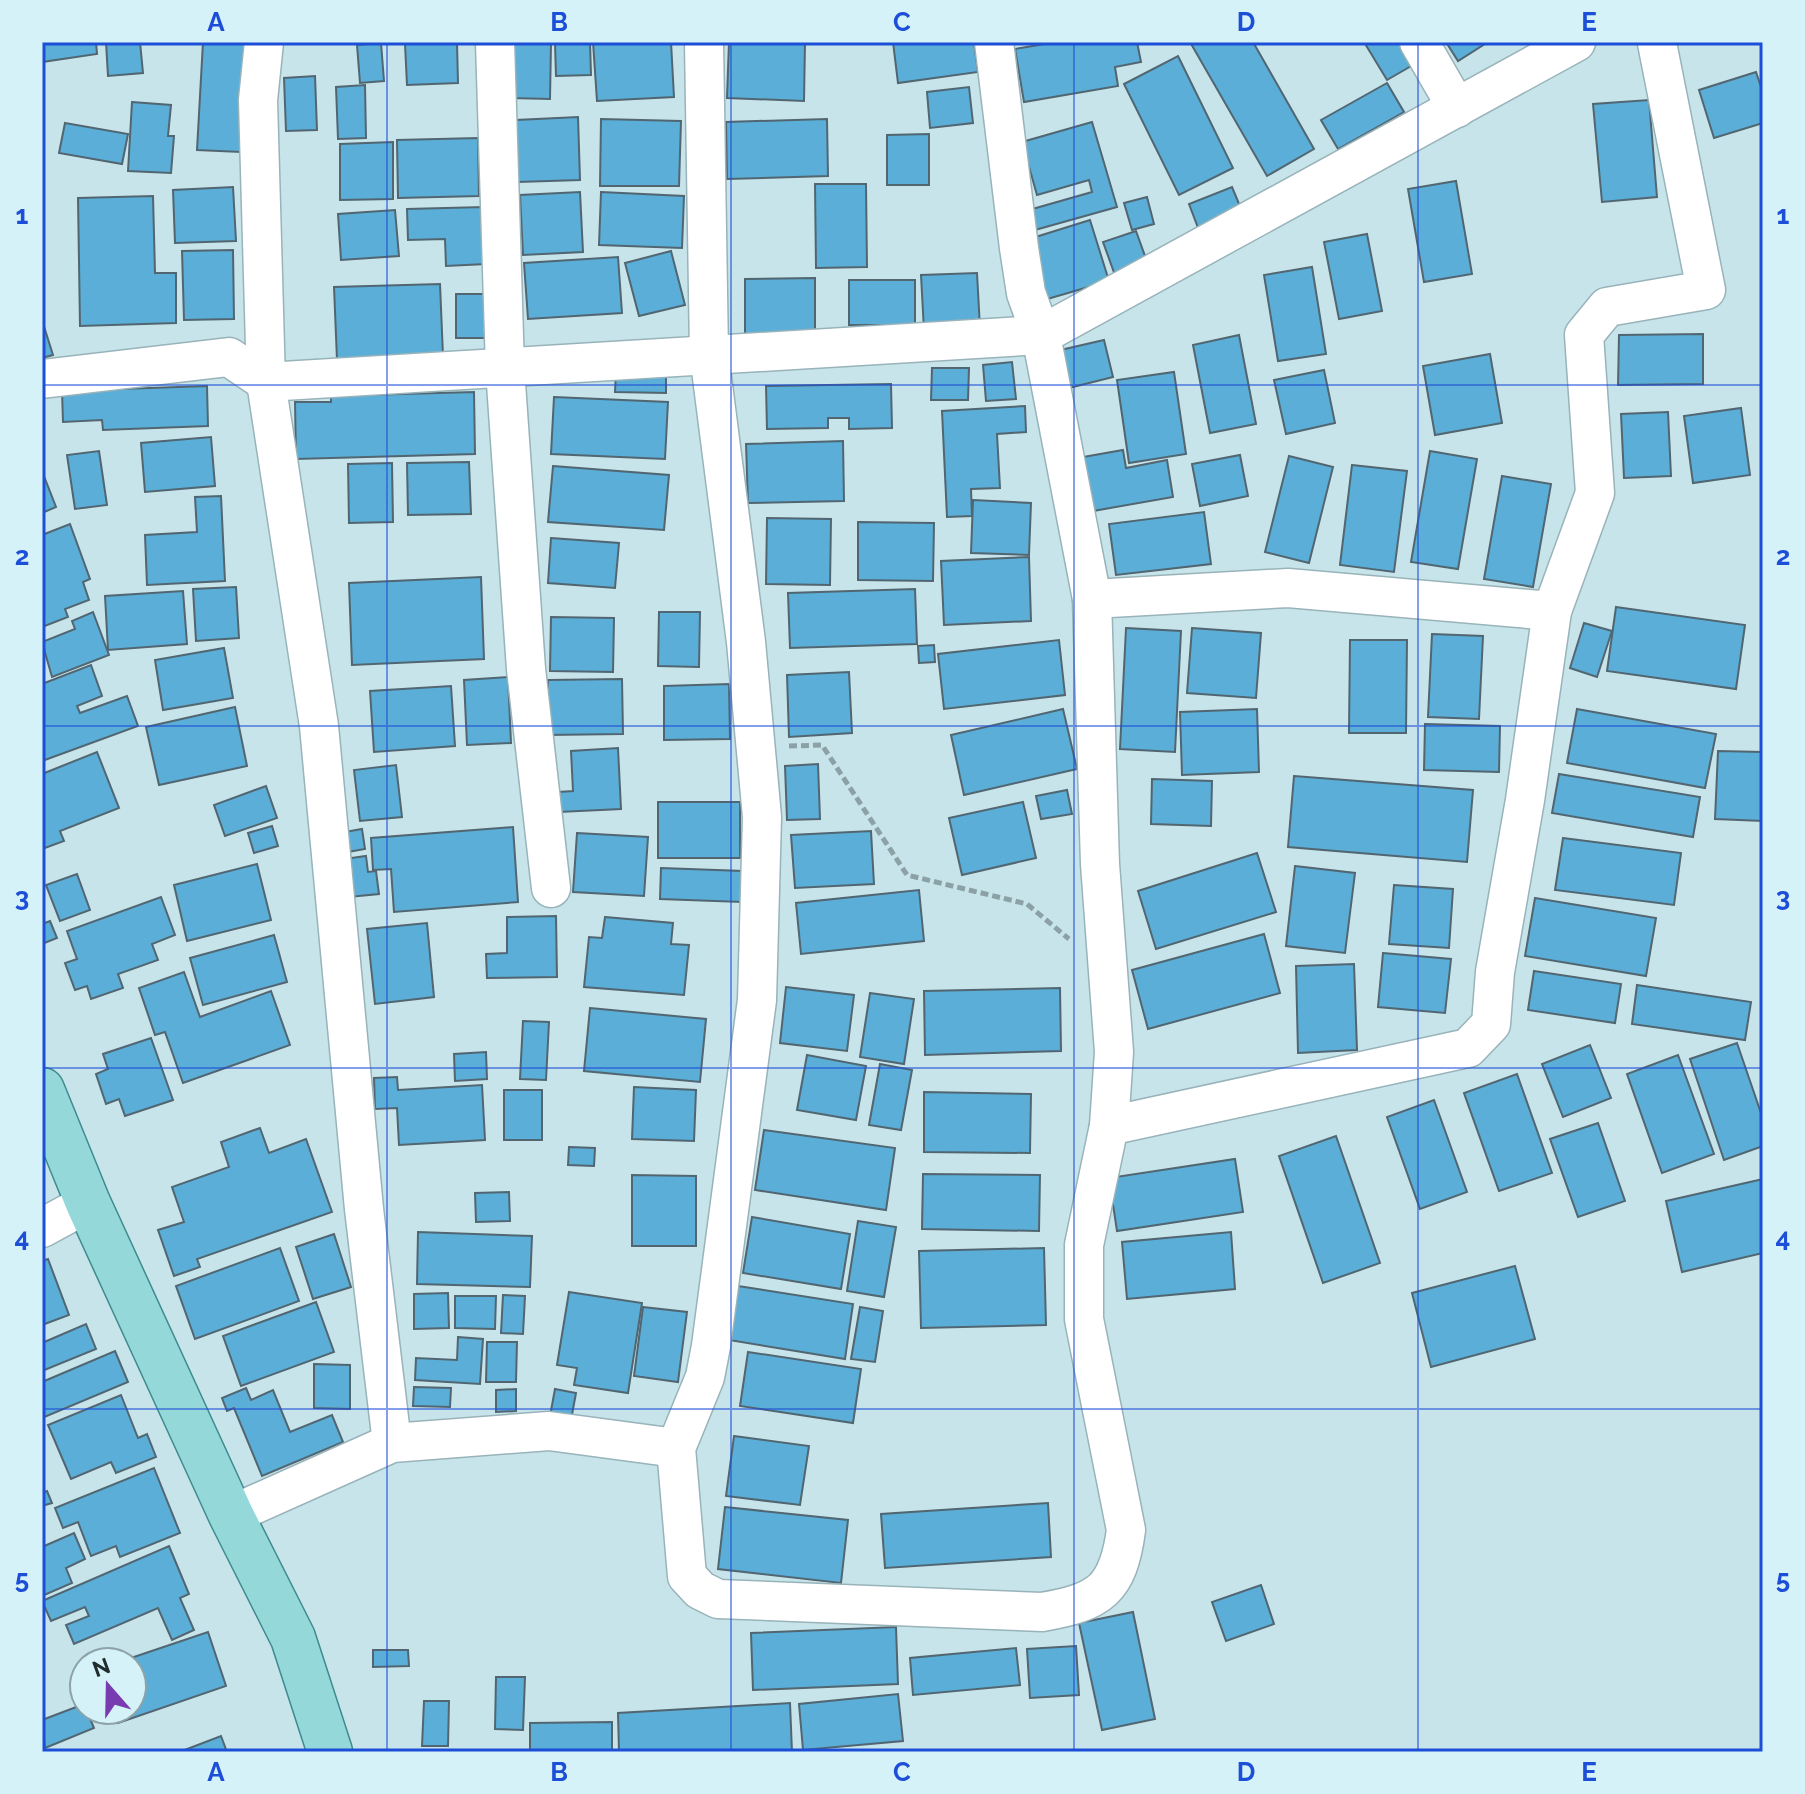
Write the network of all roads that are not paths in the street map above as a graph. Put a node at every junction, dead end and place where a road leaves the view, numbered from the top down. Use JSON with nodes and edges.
{"nodes":[{"id":1,"x":264,"y":42,"type":"edge"},
{"id":2,"x":495,"y":42,"type":"edge"},
{"id":3,"x":704,"y":42,"type":"edge"},
{"id":4,"x":994,"y":42,"type":"edge"},
{"id":5,"x":1419,"y":42,"type":"edge"},
{"id":6,"x":1576,"y":42,"type":"edge"},
{"id":7,"x":1657,"y":42,"type":"edge"},
{"id":8,"x":1457,"y":108,"type":"junction"},
{"id":9,"x":1041,"y":335,"type":"junction"},
{"id":10,"x":709,"y":354,"type":"junction"},
{"id":11,"x":505,"y":369,"type":"junction"},
{"id":12,"x":42,"y":379,"type":"edge"},
{"id":13,"x":266,"y":382,"type":"junction"},
{"id":14,"x":1092,"y":599,"type":"junction"},
{"id":15,"x":1552,"y":611,"type":"junction"},
{"id":16,"x":551,"y":888,"type":"dead end"},
{"id":17,"x":42,"y":1090,"type":"edge"},
{"id":18,"x":1109,"y":1126,"type":"junction"},
{"id":19,"x":88,"y":1203,"type":"junction"},
{"id":20,"x":42,"y":1228,"type":"edge"},
{"id":21,"x":392,"y":1443,"type":"junction"},
{"id":22,"x":676,"y":1448,"type":"junction"},
{"id":23,"x":231,"y":1515,"type":"junction"},
{"id":24,"x":330,"y":1752,"type":"edge"}],
"edges":[{"from":1,"to":13,"type":"street"},
{"from":2,"to":11,"type":"street"},
{"from":3,"to":10,"type":"street"},
{"from":4,"to":9,"type":"street"},
{"from":5,"to":8,"type":"street"},
{"from":6,"to":8,"type":"street"},
{"from":7,"to":15,"type":"street"},
{"from":8,"to":9,"type":"street"},
{"from":9,"to":10,"type":"street"},
{"from":9,"to":14,"type":"street"},
{"from":10,"to":11,"type":"street"},
{"from":10,"to":22,"type":"street"},
{"from":11,"to":13,"type":"street"},
{"from":11,"to":16,"type":"street"},
{"from":12,"to":13,"type":"street"},
{"from":13,"to":21,"type":"street"},
{"from":14,"to":15,"type":"street"},
{"from":14,"to":18,"type":"street"},
{"from":15,"to":18,"type":"street"},
{"from":17,"to":19,"type":"main road"},
{"from":18,"to":22,"type":"street"},
{"from":19,"to":20,"type":"street"},
{"from":19,"to":23,"type":"main road"},
{"from":21,"to":22,"type":"street"},
{"from":21,"to":23,"type":"street"},
{"from":23,"to":24,"type":"main road"}]}
